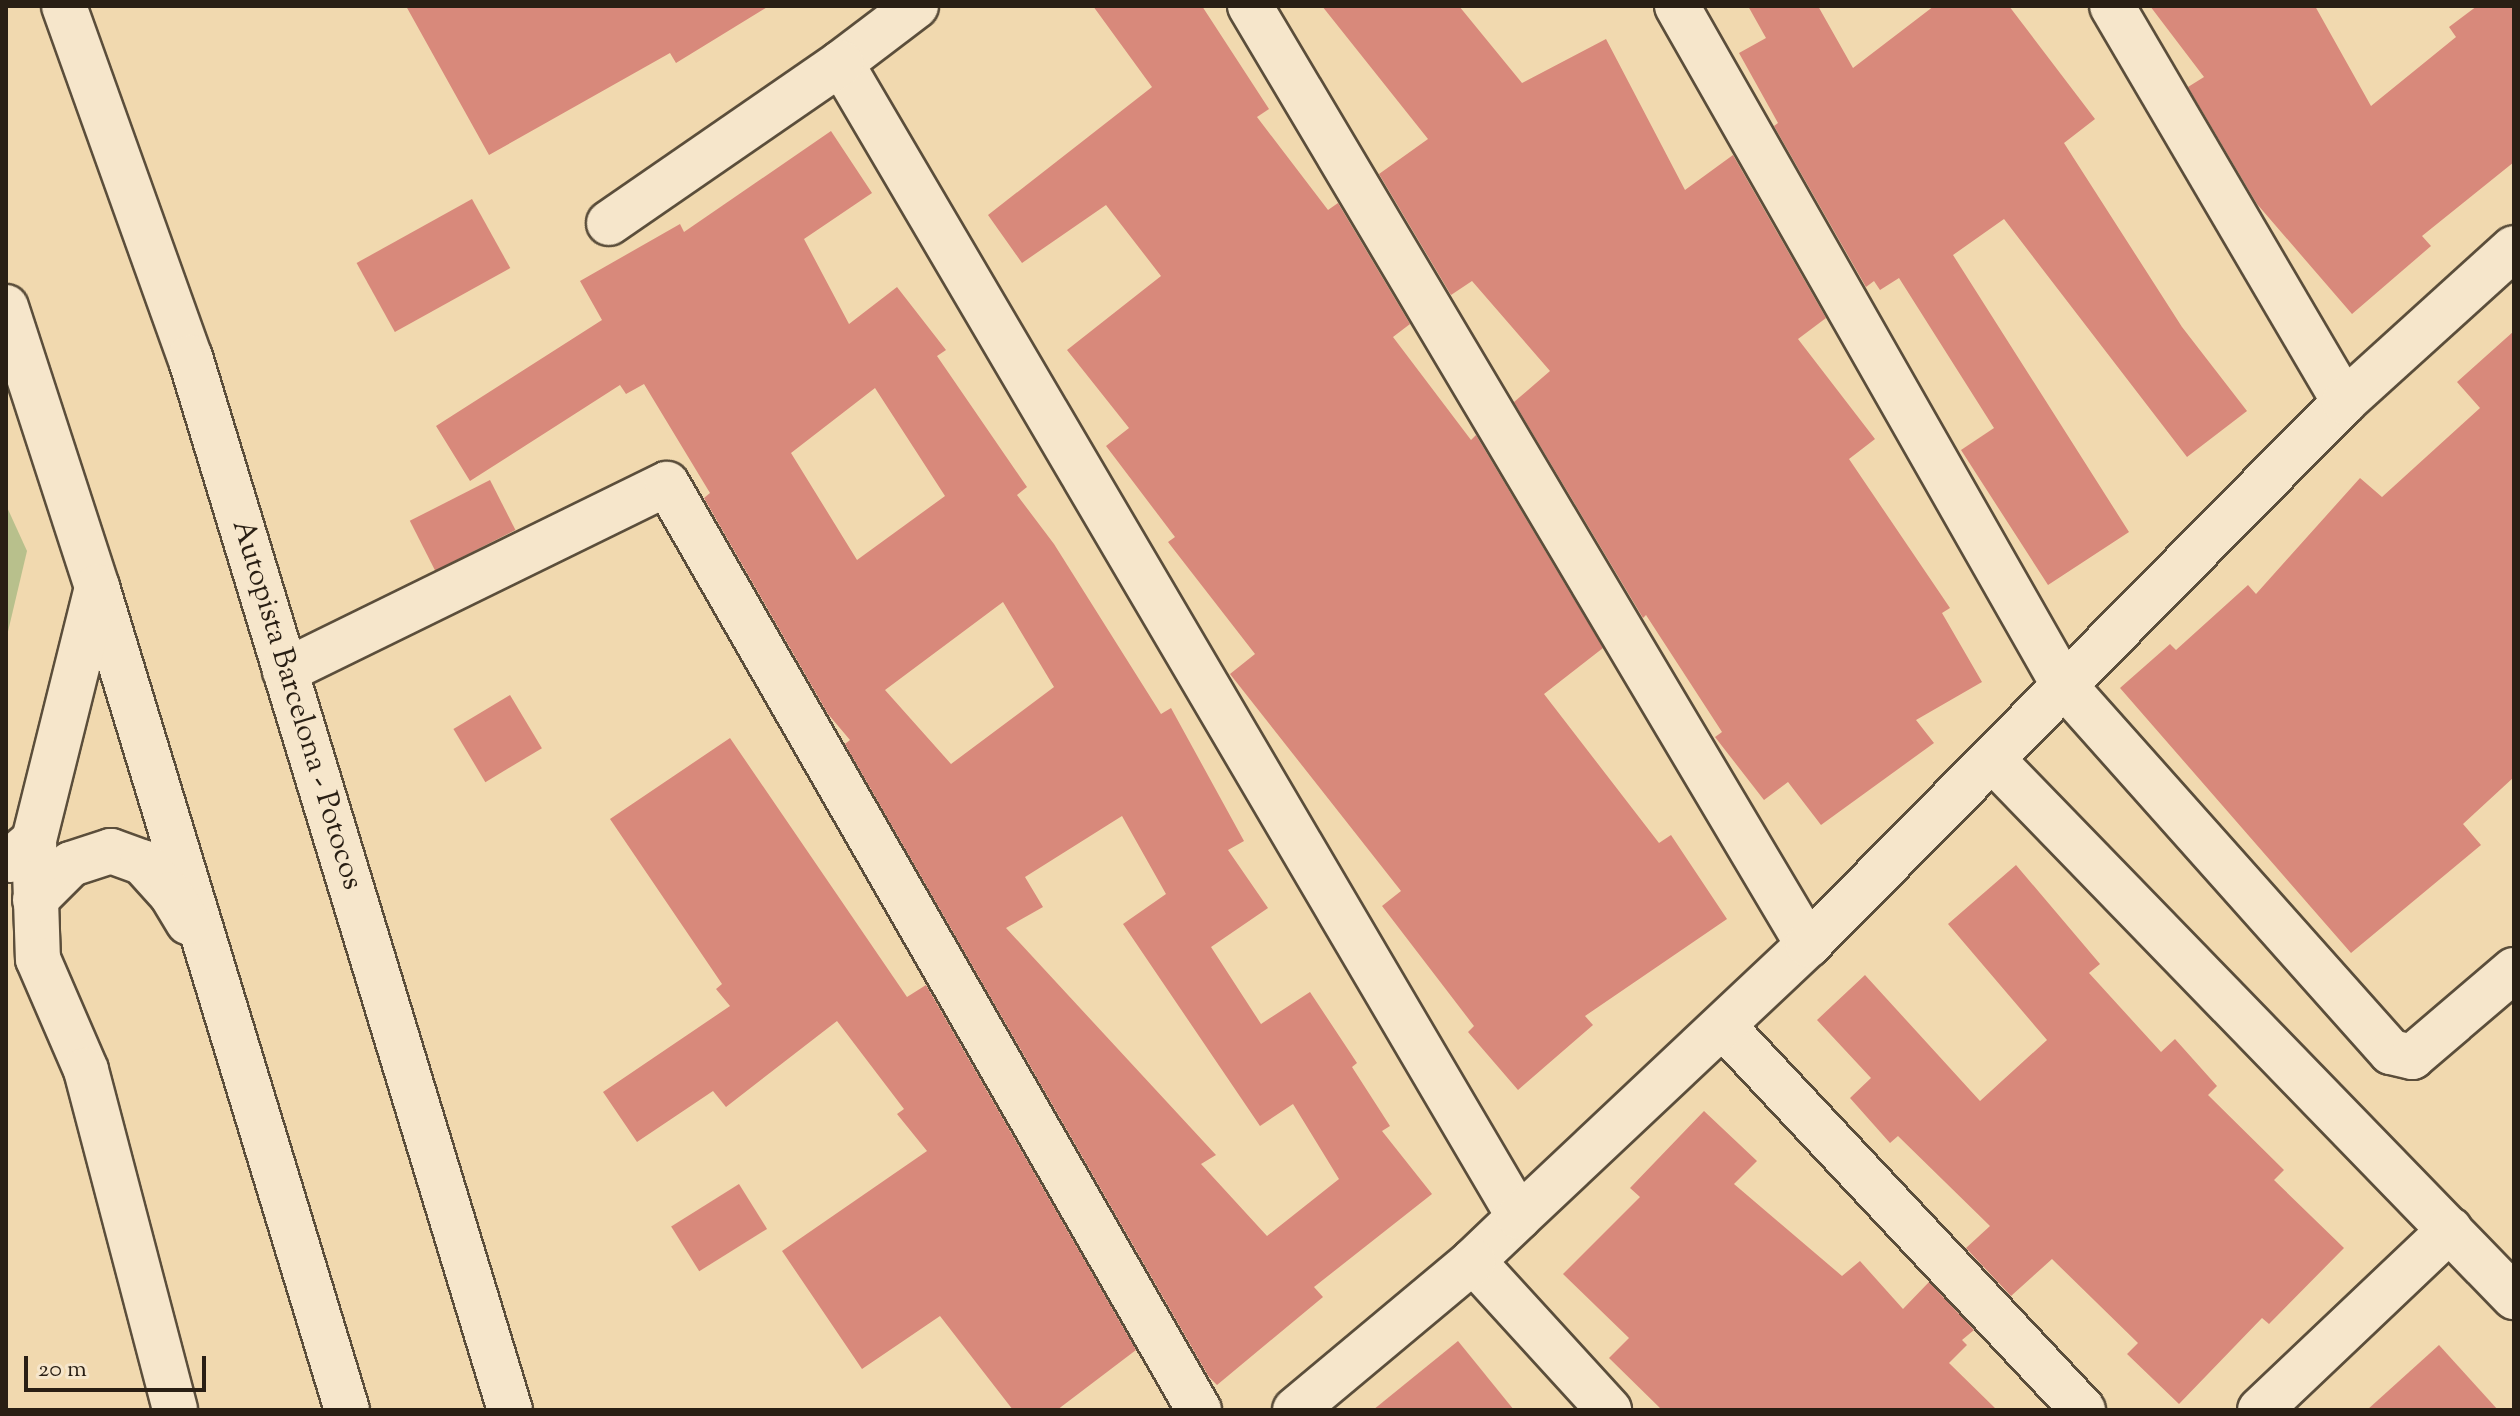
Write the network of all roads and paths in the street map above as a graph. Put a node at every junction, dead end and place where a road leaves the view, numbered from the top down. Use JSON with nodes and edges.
{"nodes":[{"id":1,"x":64,"y":6,"type":"edge"},
{"id":2,"x":916,"y":6,"type":"edge"},
{"id":3,"x":1250,"y":6,"type":"edge"},
{"id":4,"x":1677,"y":6,"type":"edge"},
{"id":5,"x":2112,"y":6,"type":"edge"},
{"id":6,"x":841,"y":63,"type":"junction"},
{"id":7,"x":609,"y":223,"type":"dead end"},
{"id":8,"x":2514,"y":248,"type":"edge"},
{"id":9,"x":6,"y":307,"type":"edge"},
{"id":10,"x":2344,"y":402,"type":"junction"},
{"id":11,"x":97,"y":587,"type":"junction"},
{"id":12,"x":285,"y":671,"type":"junction"},
{"id":13,"x":2063,"y":684,"type":"junction"},
{"id":14,"x":1992,"y":759,"type":"junction"},
{"id":15,"x":20,"y":852,"type":"edge"},
{"id":16,"x":35,"y":900,"type":"junction"},
{"id":17,"x":1808,"y":945,"type":"junction"},
{"id":18,"x":208,"y":954,"type":"junction"},
{"id":19,"x":2514,"y":970,"type":"edge"},
{"id":20,"x":1724,"y":1027,"type":"junction"},
{"id":21,"x":1519,"y":1217,"type":"junction"},
{"id":22,"x":2450,"y":1230,"type":"junction"},
{"id":23,"x":1473,"y":1261,"type":"junction"},
{"id":24,"x":2514,"y":1297,"type":"edge"},
{"id":25,"x":175,"y":1410,"type":"edge"},
{"id":26,"x":347,"y":1410,"type":"edge"},
{"id":27,"x":510,"y":1410,"type":"edge"},
{"id":28,"x":1199,"y":1410,"type":"edge"},
{"id":29,"x":1295,"y":1410,"type":"edge"},
{"id":30,"x":1609,"y":1410,"type":"edge"},
{"id":31,"x":2083,"y":1410,"type":"edge"},
{"id":32,"x":2260,"y":1410,"type":"edge"}],
"edges":[{"from":1,"to":12,"type":"street","name":"Autopista Barcelona - Potocos"},
{"from":2,"to":6,"type":"street"},
{"from":3,"to":17,"type":"street"},
{"from":4,"to":13,"type":"street"},
{"from":5,"to":10,"type":"street"},
{"from":6,"to":7,"type":"street"},
{"from":6,"to":21,"type":"street"},
{"from":8,"to":10,"type":"street"},
{"from":9,"to":11,"type":"street"},
{"from":10,"to":13,"type":"street"},
{"from":11,"to":15,"type":"street"},
{"from":11,"to":18,"type":"street"},
{"from":12,"to":27,"type":"street","name":"Autopista Barcelona - Potocos"},
{"from":12,"to":28,"type":"street"},
{"from":13,"to":14,"type":"street"},
{"from":13,"to":19,"type":"street"},
{"from":14,"to":17,"type":"street"},
{"from":14,"to":22,"type":"street"},
{"from":15,"to":16,"type":"street"},
{"from":16,"to":18,"type":"street"},
{"from":16,"to":25,"type":"street"},
{"from":17,"to":20,"type":"street"},
{"from":18,"to":26,"type":"street"},
{"from":20,"to":21,"type":"street"},
{"from":20,"to":31,"type":"street"},
{"from":21,"to":23,"type":"street"},
{"from":22,"to":24,"type":"street"},
{"from":22,"to":32,"type":"street"},
{"from":23,"to":29,"type":"street"},
{"from":23,"to":30,"type":"street"}]}
